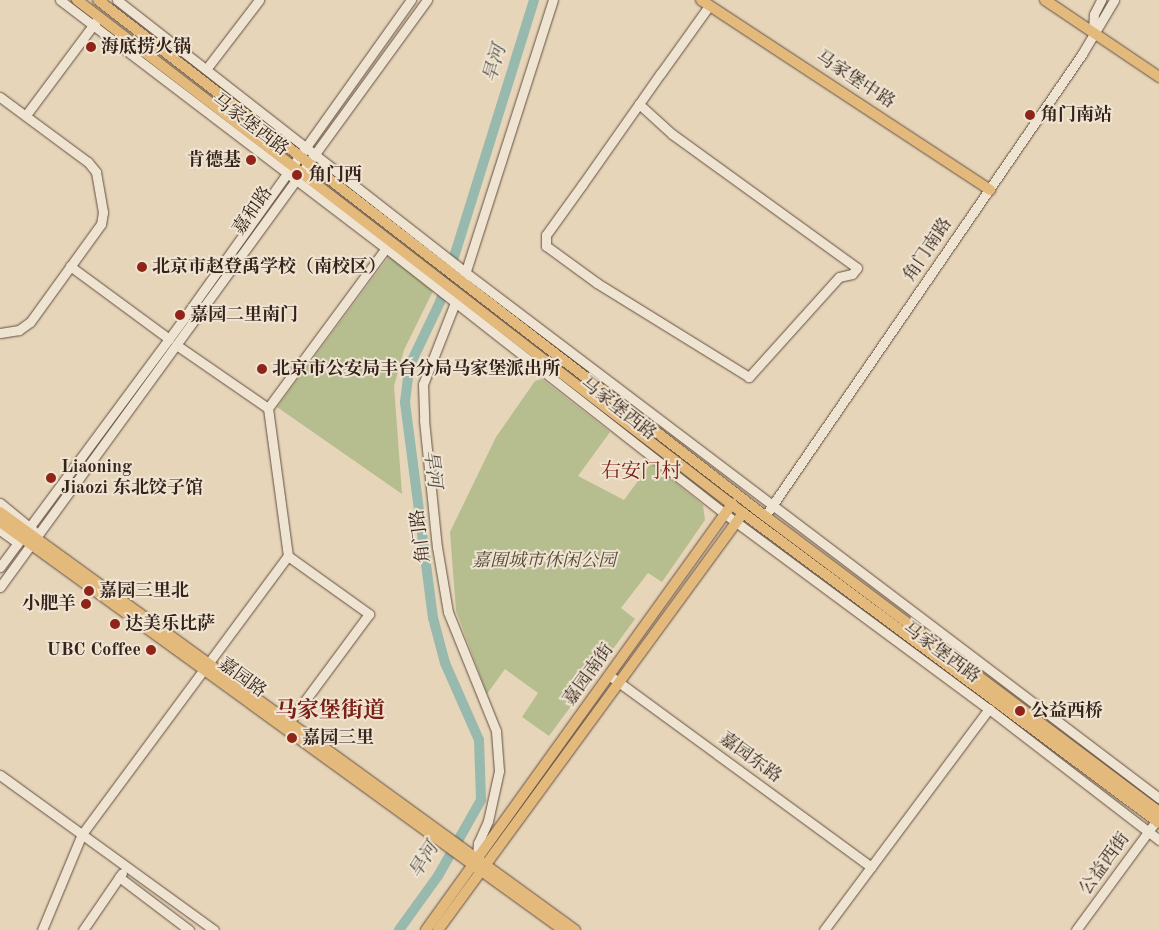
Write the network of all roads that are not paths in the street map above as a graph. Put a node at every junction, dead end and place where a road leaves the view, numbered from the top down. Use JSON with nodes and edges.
{"nodes":[{"id":1,"x":60,"y":0,"type":"edge"},
{"id":2,"x":77,"y":0,"type":"edge"},
{"id":3,"x":98,"y":0,"type":"edge"},
{"id":4,"x":117,"y":0,"type":"edge"},
{"id":5,"x":259,"y":0,"type":"edge"},
{"id":6,"x":411,"y":0,"type":"edge"},
{"id":7,"x":427,"y":0,"type":"edge"},
{"id":8,"x":553,"y":0,"type":"edge"},
{"id":9,"x":1045,"y":0,"type":"edge"},
{"id":10,"x":1101,"y":0,"type":"edge"},
{"id":11,"x":1114,"y":0,"type":"edge"},
{"id":12,"x":705,"y":3,"type":"edge"},
{"id":13,"x":96,"y":21,"type":"junction"},
{"id":14,"x":1093,"y":33,"type":"junction"},
{"id":15,"x":207,"y":68,"type":"junction"},
{"id":16,"x":1159,"y":77,"type":"edge"},
{"id":17,"x":0,"y":96,"type":"edge"},
{"id":18,"x":639,"y":104,"type":"junction"},
{"id":19,"x":26,"y":115,"type":"junction"},
{"id":20,"x":306,"y":146,"type":"junction"},
{"id":21,"x":315,"y":152,"type":"junction"},
{"id":22,"x":304,"y":158,"type":"junction"},
{"id":23,"x":289,"y":170,"type":"junction"},
{"id":24,"x":298,"y":176,"type":"junction"},
{"id":25,"x":990,"y":190,"type":"junction"},
{"id":26,"x":386,"y":248,"type":"junction"},
{"id":27,"x":70,"y":266,"type":"junction"},
{"id":28,"x":437,"y":269,"type":"junction"},
{"id":29,"x":462,"y":275,"type":"junction"},
{"id":30,"x":455,"y":297,"type":"junction"},
{"id":31,"x":0,"y":333,"type":"edge"},
{"id":32,"x":169,"y":339,"type":"junction"},
{"id":33,"x":178,"y":346,"type":"junction"},
{"id":34,"x":268,"y":408,"type":"junction"},
{"id":35,"x":0,"y":503,"type":"edge"},
{"id":36,"x":732,"y":504,"type":"junction"},
{"id":37,"x":774,"y":505,"type":"junction"},
{"id":38,"x":0,"y":512,"type":"edge"},
{"id":39,"x":725,"y":513,"type":"junction"},
{"id":40,"x":743,"y":513,"type":"junction"},
{"id":41,"x":765,"y":516,"type":"junction"},
{"id":42,"x":0,"y":522,"type":"edge"},
{"id":43,"x":736,"y":522,"type":"junction"},
{"id":44,"x":0,"y":530,"type":"edge"},
{"id":45,"x":27,"y":536,"type":"junction"},
{"id":46,"x":288,"y":556,"type":"junction"},
{"id":47,"x":0,"y":567,"type":"edge"},
{"id":48,"x":0,"y":588,"type":"edge"},
{"id":49,"x":206,"y":667,"type":"junction"},
{"id":50,"x":609,"y":674,"type":"junction"},
{"id":51,"x":619,"y":682,"type":"junction"},
{"id":52,"x":989,"y":709,"type":"junction"},
{"id":53,"x":289,"y":722,"type":"junction"},
{"id":54,"x":0,"y":775,"type":"edge"},
{"id":55,"x":1159,"y":798,"type":"edge"},
{"id":56,"x":1158,"y":818,"type":"edge"},
{"id":57,"x":1148,"y":832,"type":"junction"},
{"id":58,"x":82,"y":834,"type":"junction"},
{"id":59,"x":442,"y":837,"type":"junction"},
{"id":60,"x":1159,"y":840,"type":"edge"},
{"id":61,"x":475,"y":862,"type":"junction"},
{"id":62,"x":126,"y":866,"type":"junction"},
{"id":63,"x":871,"y":867,"type":"junction"},
{"id":64,"x":119,"y":877,"type":"junction"},
{"id":65,"x":42,"y":930,"type":"edge"},
{"id":66,"x":83,"y":930,"type":"edge"},
{"id":67,"x":189,"y":930,"type":"edge"},
{"id":68,"x":214,"y":930,"type":"edge"},
{"id":69,"x":426,"y":930,"type":"edge"},
{"id":70,"x":438,"y":930,"type":"edge"},
{"id":71,"x":563,"y":930,"type":"edge"},
{"id":72,"x":575,"y":930,"type":"edge"},
{"id":73,"x":824,"y":930,"type":"edge"},
{"id":74,"x":1076,"y":930,"type":"edge"}],
"edges":[{"from":1,"to":13,"type":"street","name":"马家堡西路"},
{"from":2,"to":13,"type":"main road","name":"马家堡西路"},
{"from":3,"to":22,"type":"main road","name":"马家堡西路"},
{"from":4,"to":15,"type":"street","name":"马家堡西路"},
{"from":5,"to":15,"type":"street"},
{"from":6,"to":20,"type":"street","name":"嘉和路"},
{"from":7,"to":21,"type":"street","name":"嘉和路"},
{"from":8,"to":29,"type":"street"},
{"from":9,"to":14,"type":"main road"},
{"from":10,"to":14,"type":"street"},
{"from":11,"to":14,"type":"street","name":"角门南路"},
{"from":12,"to":18,"type":"street"},
{"from":12,"to":25,"type":"main road","name":"马家堡中路"},
{"from":13,"to":19,"type":"street"},
{"from":13,"to":23,"type":"main road","name":"马家堡西路"},
{"from":14,"to":16,"type":"main road"},
{"from":14,"to":25,"type":"street","name":"角门南路"},
{"from":15,"to":20,"type":"street","name":"马家堡西路"},
{"from":17,"to":19,"type":"street"},
{"from":18,"to":18,"type":"street"},
{"from":19,"to":27,"type":"street"},
{"from":20,"to":21,"type":"street","name":"马家堡西路"},
{"from":20,"to":22,"type":"street","name":"嘉和路"},
{"from":21,"to":22,"type":"street","name":"嘉和路"},
{"from":21,"to":28,"type":"street","name":"马家堡西路"},
{"from":22,"to":23,"type":"street","name":"嘉和路"},
{"from":22,"to":24,"type":"street","name":"嘉和路"},
{"from":22,"to":28,"type":"main road","name":"马家堡西路"},
{"from":23,"to":24,"type":"main road","name":"马家堡西路"},
{"from":23,"to":32,"type":"street","name":"嘉和路"},
{"from":24,"to":26,"type":"street","name":"马家堡西路"},
{"from":24,"to":28,"type":"main road","name":"马家堡西路"},
{"from":24,"to":33,"type":"street","name":"嘉和路"},
{"from":25,"to":37,"type":"street","name":"角门南路"},
{"from":26,"to":28,"type":"street","name":"马家堡西路"},
{"from":26,"to":34,"type":"street"},
{"from":27,"to":31,"type":"street"},
{"from":27,"to":32,"type":"street"},
{"from":28,"to":29,"type":"main road","name":"马家堡西路"},
{"from":28,"to":30,"type":"main road","name":"马家堡西路"},
{"from":29,"to":37,"type":"street","name":"马家堡西路"},
{"from":29,"to":41,"type":"main road","name":"马家堡西路"},
{"from":30,"to":36,"type":"main road","name":"马家堡西路"},
{"from":30,"to":39,"type":"street","name":"马家堡西路"},
{"from":30,"to":61,"type":"street","name":"角门路"},
{"from":32,"to":45,"type":"street","name":"嘉和路"},
{"from":33,"to":34,"type":"street"},
{"from":33,"to":45,"type":"street","name":"嘉和路"},
{"from":34,"to":46,"type":"street"},
{"from":35,"to":45,"type":"street"},
{"from":36,"to":39,"type":"main road","name":"嘉园南街"},
{"from":36,"to":40,"type":"main road","name":"马家堡西路"},
{"from":37,"to":41,"type":"street","name":"角门南路"},
{"from":37,"to":55,"type":"street","name":"马家堡西路"},
{"from":38,"to":45,"type":"main road","name":"嘉园路"},
{"from":39,"to":43,"type":"street","name":"马家堡西路"},
{"from":39,"to":50,"type":"main road","name":"嘉园南街"},
{"from":40,"to":43,"type":"main road","name":"嘉园南街"},
{"from":40,"to":56,"type":"main road","name":"马家堡西路"},
{"from":41,"to":56,"type":"main road","name":"马家堡西路"},
{"from":42,"to":45,"type":"main road","name":"嘉园路"},
{"from":43,"to":51,"type":"main road","name":"嘉园南街"},
{"from":43,"to":52,"type":"street","name":"马家堡西路"},
{"from":44,"to":45,"type":"street"},
{"from":45,"to":47,"type":"street"},
{"from":45,"to":48,"type":"street"},
{"from":45,"to":49,"type":"main road","name":"嘉园路"},
{"from":46,"to":49,"type":"street"},
{"from":46,"to":53,"type":"street"},
{"from":49,"to":53,"type":"main road","name":"嘉园路"},
{"from":49,"to":58,"type":"street"},
{"from":49,"to":59,"type":"main road","name":"嘉园路"},
{"from":50,"to":51,"type":"street","name":"嘉园东路"},
{"from":50,"to":61,"type":"main road","name":"嘉园南街"},
{"from":51,"to":61,"type":"main road","name":"嘉园南街"},
{"from":51,"to":63,"type":"street","name":"嘉园东路"},
{"from":52,"to":57,"type":"street","name":"马家堡西路"},
{"from":52,"to":63,"type":"street"},
{"from":53,"to":59,"type":"main road","name":"嘉园路"},
{"from":54,"to":58,"type":"street"},
{"from":56,"to":57,"type":"street","name":"公益西街"},
{"from":57,"to":60,"type":"street","name":"马家堡西路"},
{"from":57,"to":74,"type":"street","name":"公益西街"},
{"from":58,"to":62,"type":"street"},
{"from":58,"to":65,"type":"street"},
{"from":59,"to":61,"type":"main road","name":"嘉园路"},
{"from":61,"to":69,"type":"main road","name":"角门路"},
{"from":61,"to":70,"type":"main road","name":"角门路"},
{"from":61,"to":71,"type":"main road","name":"嘉园路"},
{"from":61,"to":72,"type":"main road","name":"嘉园路"},
{"from":62,"to":64,"type":"street"},
{"from":62,"to":68,"type":"street"},
{"from":63,"to":73,"type":"street"},
{"from":64,"to":66,"type":"street"},
{"from":64,"to":67,"type":"street"}]}
